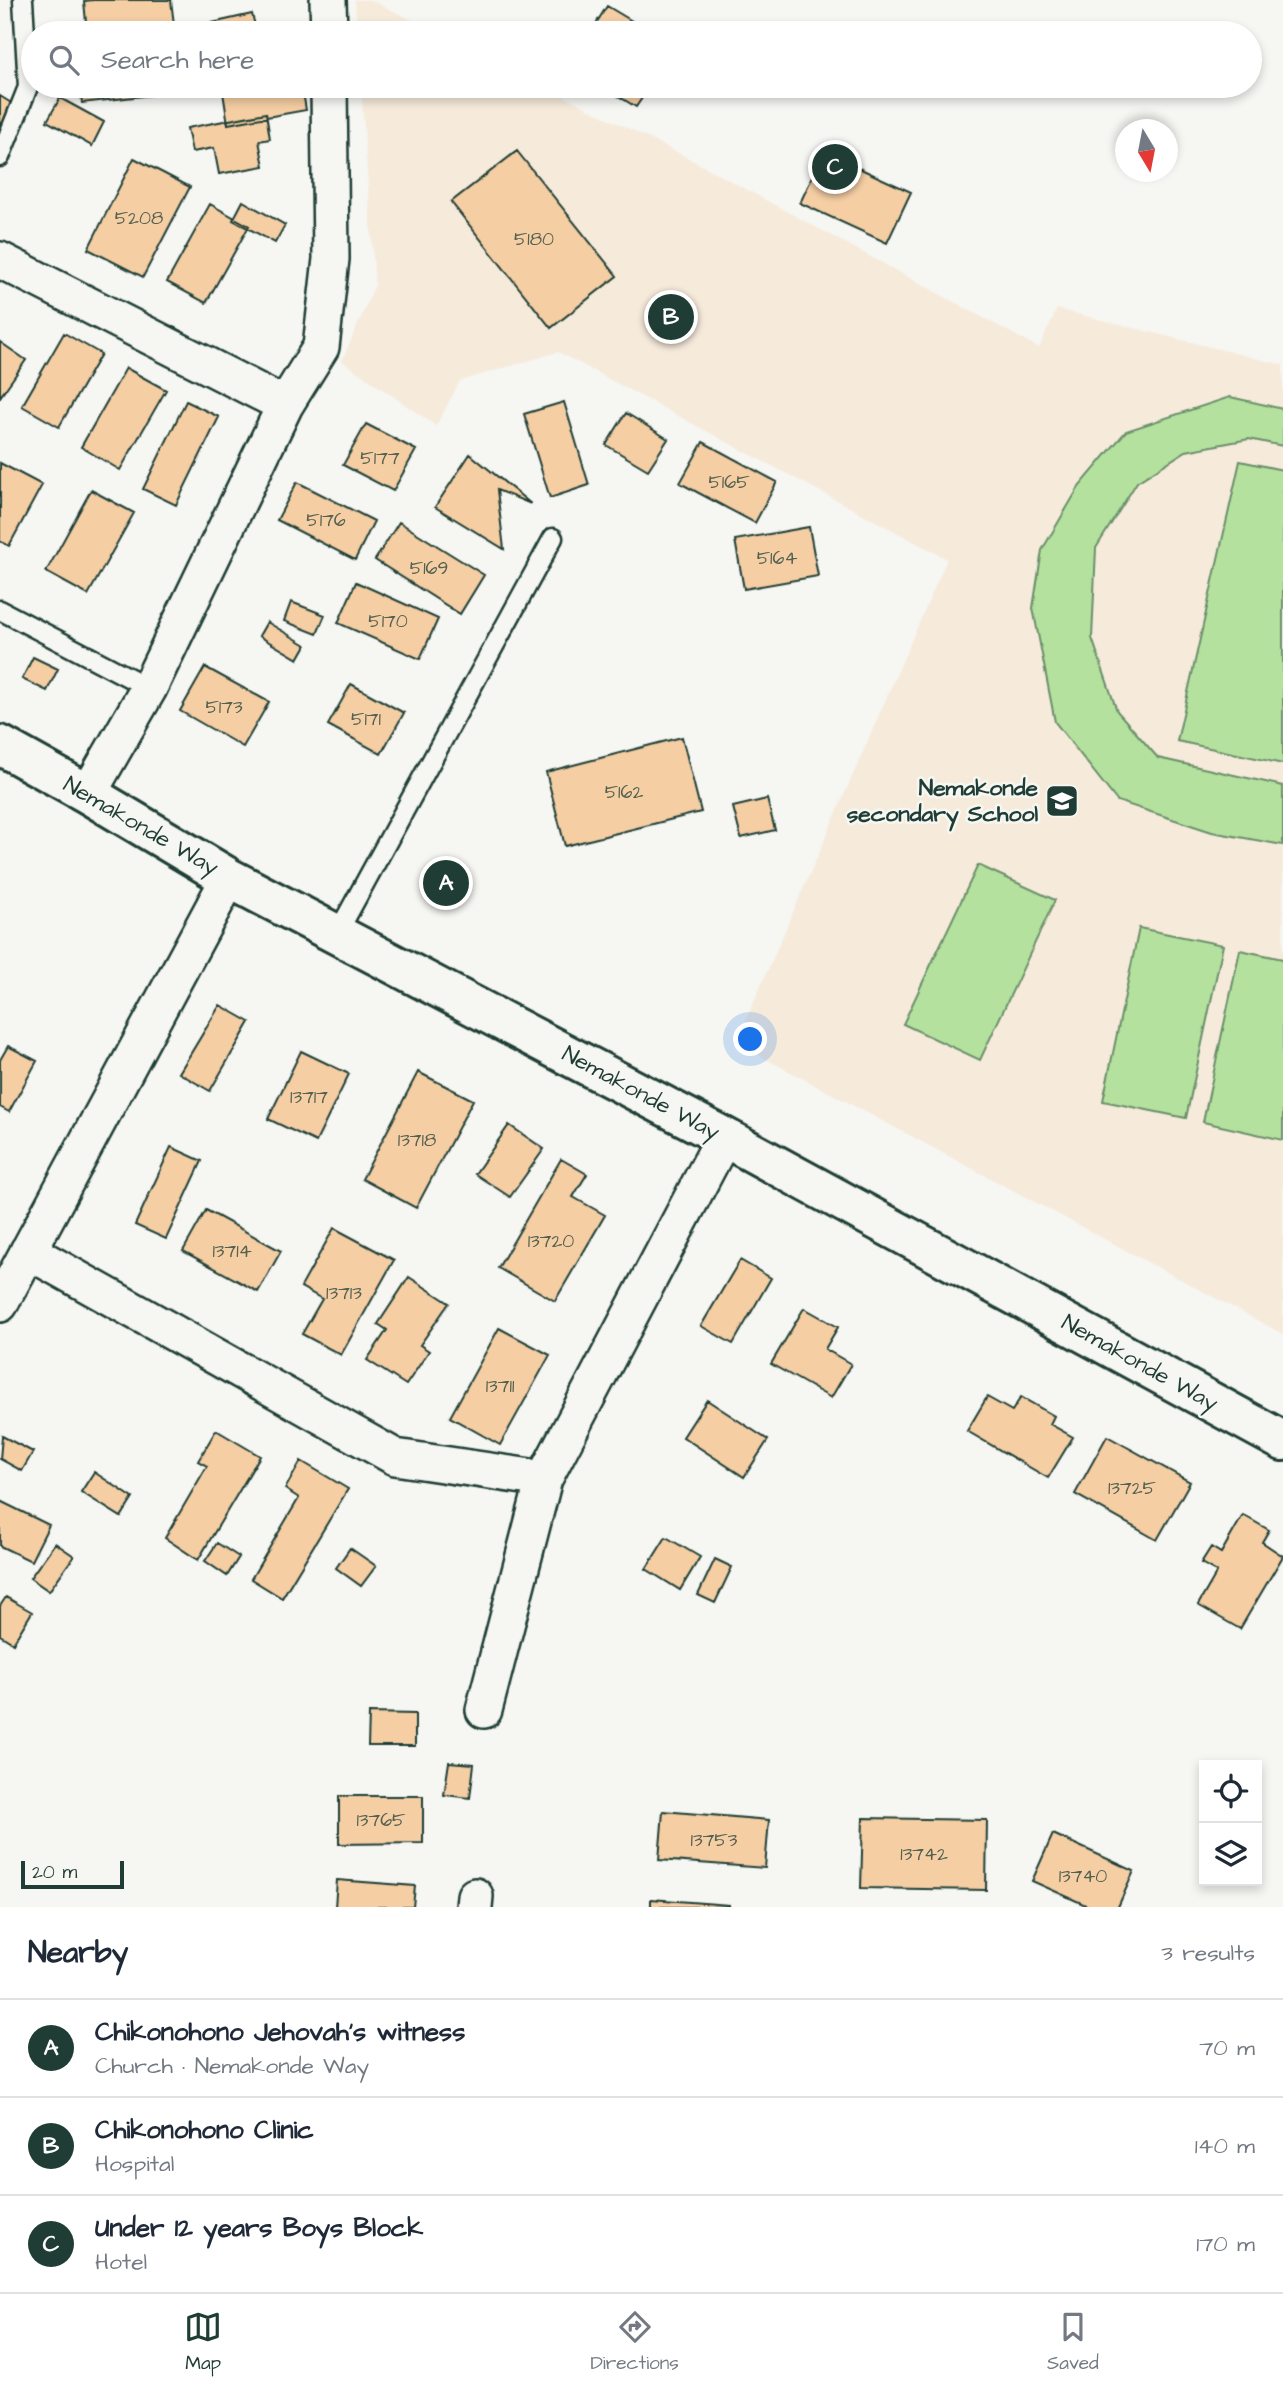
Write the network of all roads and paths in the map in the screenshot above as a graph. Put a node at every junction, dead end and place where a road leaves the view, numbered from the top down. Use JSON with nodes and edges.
{"nodes":[{"id":1,"x":23,"y":0,"type":"edge"},
{"id":2,"x":328,"y":0,"type":"edge"},
{"id":3,"x":24,"y":21,"type":"edge"},
{"id":4,"x":329,"y":21,"type":"edge"},
{"id":5,"x":23,"y":98,"type":"edge"},
{"id":6,"x":329,"y":98,"type":"edge"},
{"id":7,"x":0,"y":157,"type":"edge"},
{"id":8,"x":0,"y":260,"type":"edge"},
{"id":9,"x":285,"y":405,"type":"junction"},
{"id":10,"x":553,"y":538,"type":"dead end"},
{"id":11,"x":0,"y":610,"type":"edge"},
{"id":12,"x":149,"y":688,"type":"junction"},
{"id":13,"x":0,"y":745,"type":"edge"},
{"id":14,"x":88,"y":794,"type":"junction"},
{"id":15,"x":229,"y":878,"type":"junction"},
{"id":16,"x":337,"y":933,"type":"junction"},
{"id":17,"x":724,"y":1137,"type":"junction"},
{"id":18,"x":28,"y":1251,"type":"junction"},
{"id":19,"x":0,"y":1304,"type":"edge"},
{"id":20,"x":1283,"y":1441,"type":"edge"},
{"id":21,"x":544,"y":1479,"type":"junction"},
{"id":22,"x":484,"y":1710,"type":"dead end"}],
"edges":[{"from":1,"to":3,"type":"lane"},
{"from":2,"to":4,"type":"street"},
{"from":5,"to":7,"type":"lane"},
{"from":6,"to":9,"type":"street"},
{"from":8,"to":9,"type":"street"},
{"from":9,"to":12,"type":"street"},
{"from":10,"to":16,"type":"lane"},
{"from":11,"to":12,"type":"lane"},
{"from":12,"to":14,"type":"street"},
{"from":13,"to":14,"type":"street","name":"Nemakonde Way"},
{"from":14,"to":15,"type":"street","name":"Nemakonde Way"},
{"from":15,"to":16,"type":"street","name":"Nemakonde Way"},
{"from":15,"to":18,"type":"street"},
{"from":16,"to":17,"type":"street","name":"Nemakonde Way"},
{"from":17,"to":20,"type":"street","name":"Nemakonde Way"},
{"from":17,"to":21,"type":"street"},
{"from":18,"to":19,"type":"street"},
{"from":18,"to":21,"type":"street"},
{"from":21,"to":22,"type":"street"}]}
